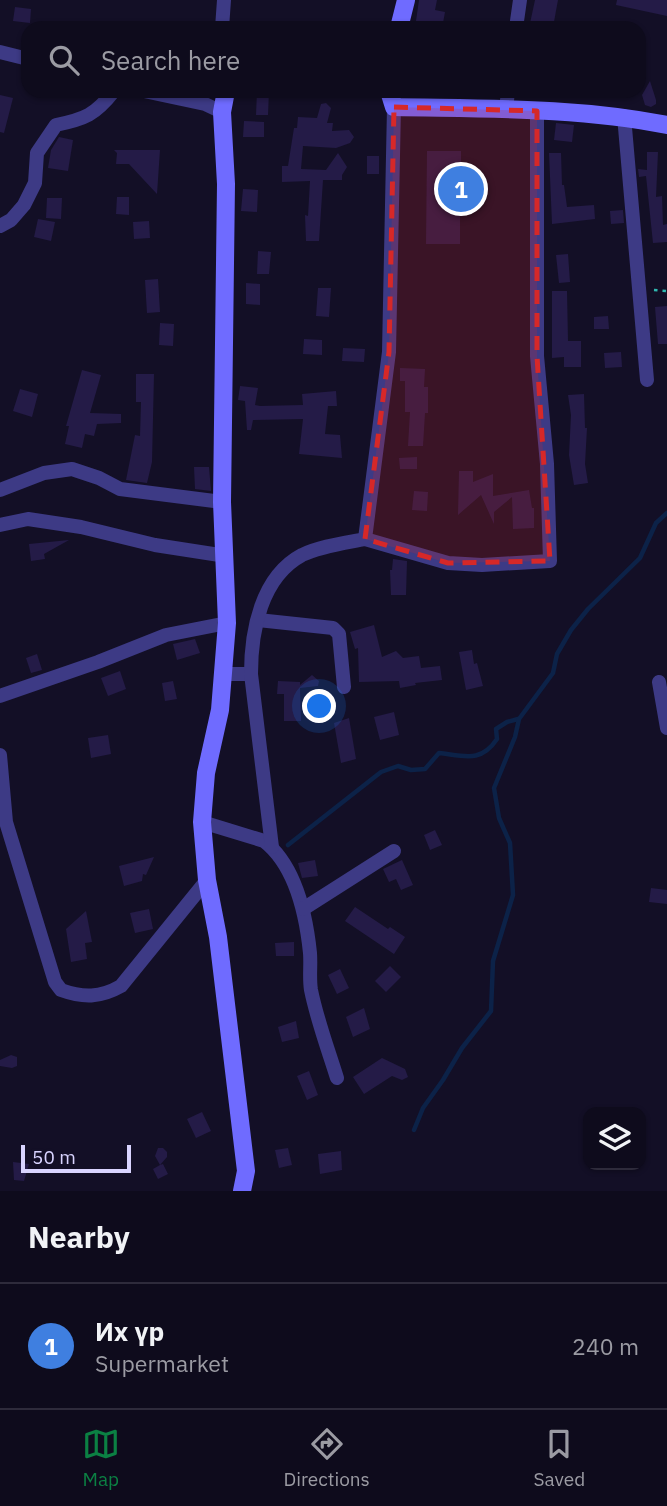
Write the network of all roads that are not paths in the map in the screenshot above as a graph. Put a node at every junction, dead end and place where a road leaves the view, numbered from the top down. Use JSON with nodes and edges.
{"nodes":[{"id":1,"x":224,"y":0,"type":"edge"},
{"id":2,"x":406,"y":0,"type":"edge"},
{"id":3,"x":520,"y":0,"type":"edge"},
{"id":4,"x":222,"y":21,"type":"edge"},
{"id":5,"x":401,"y":21,"type":"edge"},
{"id":6,"x":517,"y":21,"type":"edge"},
{"id":7,"x":0,"y":52,"type":"edge"},
{"id":8,"x":21,"y":57,"type":"edge"},
{"id":9,"x":108,"y":98,"type":"edge"},
{"id":10,"x":177,"y":98,"type":"edge"},
{"id":11,"x":224,"y":98,"type":"edge"},
{"id":12,"x":507,"y":98,"type":"edge"},
{"id":13,"x":391,"y":99,"type":"edge"},
{"id":14,"x":506,"y":110,"type":"junction"},
{"id":15,"x":537,"y":111,"type":"junction"},
{"id":16,"x":222,"y":112,"type":"junction"},
{"id":17,"x":624,"y":116,"type":"junction"},
{"id":18,"x":667,"y":125,"type":"edge"},
{"id":19,"x":0,"y":226,"type":"edge"},
{"id":20,"x":647,"y":380,"type":"dead end"},
{"id":21,"x":0,"y":489,"type":"edge"},
{"id":22,"x":222,"y":502,"type":"junction"},
{"id":23,"x":0,"y":525,"type":"edge"},
{"id":24,"x":365,"y":539,"type":"junction"},
{"id":25,"x":226,"y":556,"type":"junction"},
{"id":26,"x":258,"y":620,"type":"junction"},
{"id":27,"x":227,"y":623,"type":"junction"},
{"id":28,"x":223,"y":674,"type":"junction"},
{"id":29,"x":251,"y":674,"type":"junction"},
{"id":30,"x":659,"y":682,"type":"dead end"},
{"id":31,"x":344,"y":687,"type":"dead end"},
{"id":32,"x":0,"y":696,"type":"edge"},
{"id":33,"x":667,"y":728,"type":"edge"},
{"id":34,"x":0,"y":755,"type":"edge"},
{"id":35,"x":202,"y":822,"type":"junction"},
{"id":36,"x":272,"y":847,"type":"junction"},
{"id":37,"x":394,"y":851,"type":"dead end"},
{"id":38,"x":207,"y":880,"type":"junction"},
{"id":39,"x":303,"y":909,"type":"junction"},
{"id":40,"x":337,"y":1078,"type":"dead end"},
{"id":41,"x":244,"y":1190,"type":"edge"}],
"edges":[{"from":1,"to":4,"type":"street"},
{"from":2,"to":5,"type":"street"},
{"from":3,"to":6,"type":"street"},
{"from":7,"to":8,"type":"street"},
{"from":9,"to":19,"type":"street"},
{"from":10,"to":16,"type":"street"},
{"from":11,"to":16,"type":"street"},
{"from":12,"to":14,"type":"street"},
{"from":13,"to":14,"type":"street"},
{"from":13,"to":24,"type":"street"},
{"from":14,"to":15,"type":"street"},
{"from":15,"to":17,"type":"street"},
{"from":15,"to":24,"type":"street"},
{"from":16,"to":22,"type":"street"},
{"from":17,"to":18,"type":"street"},
{"from":17,"to":20,"type":"street"},
{"from":21,"to":22,"type":"street"},
{"from":22,"to":25,"type":"street"},
{"from":23,"to":25,"type":"street"},
{"from":24,"to":26,"type":"street"},
{"from":25,"to":27,"type":"street"},
{"from":26,"to":29,"type":"street"},
{"from":26,"to":31,"type":"street"},
{"from":27,"to":28,"type":"street"},
{"from":27,"to":32,"type":"street"},
{"from":28,"to":29,"type":"street"},
{"from":28,"to":35,"type":"street"},
{"from":29,"to":36,"type":"street"},
{"from":30,"to":33,"type":"street"},
{"from":34,"to":38,"type":"street"},
{"from":35,"to":36,"type":"street"},
{"from":35,"to":38,"type":"street"},
{"from":36,"to":39,"type":"street"},
{"from":37,"to":39,"type":"street"},
{"from":38,"to":41,"type":"street"},
{"from":39,"to":40,"type":"street"}]}
